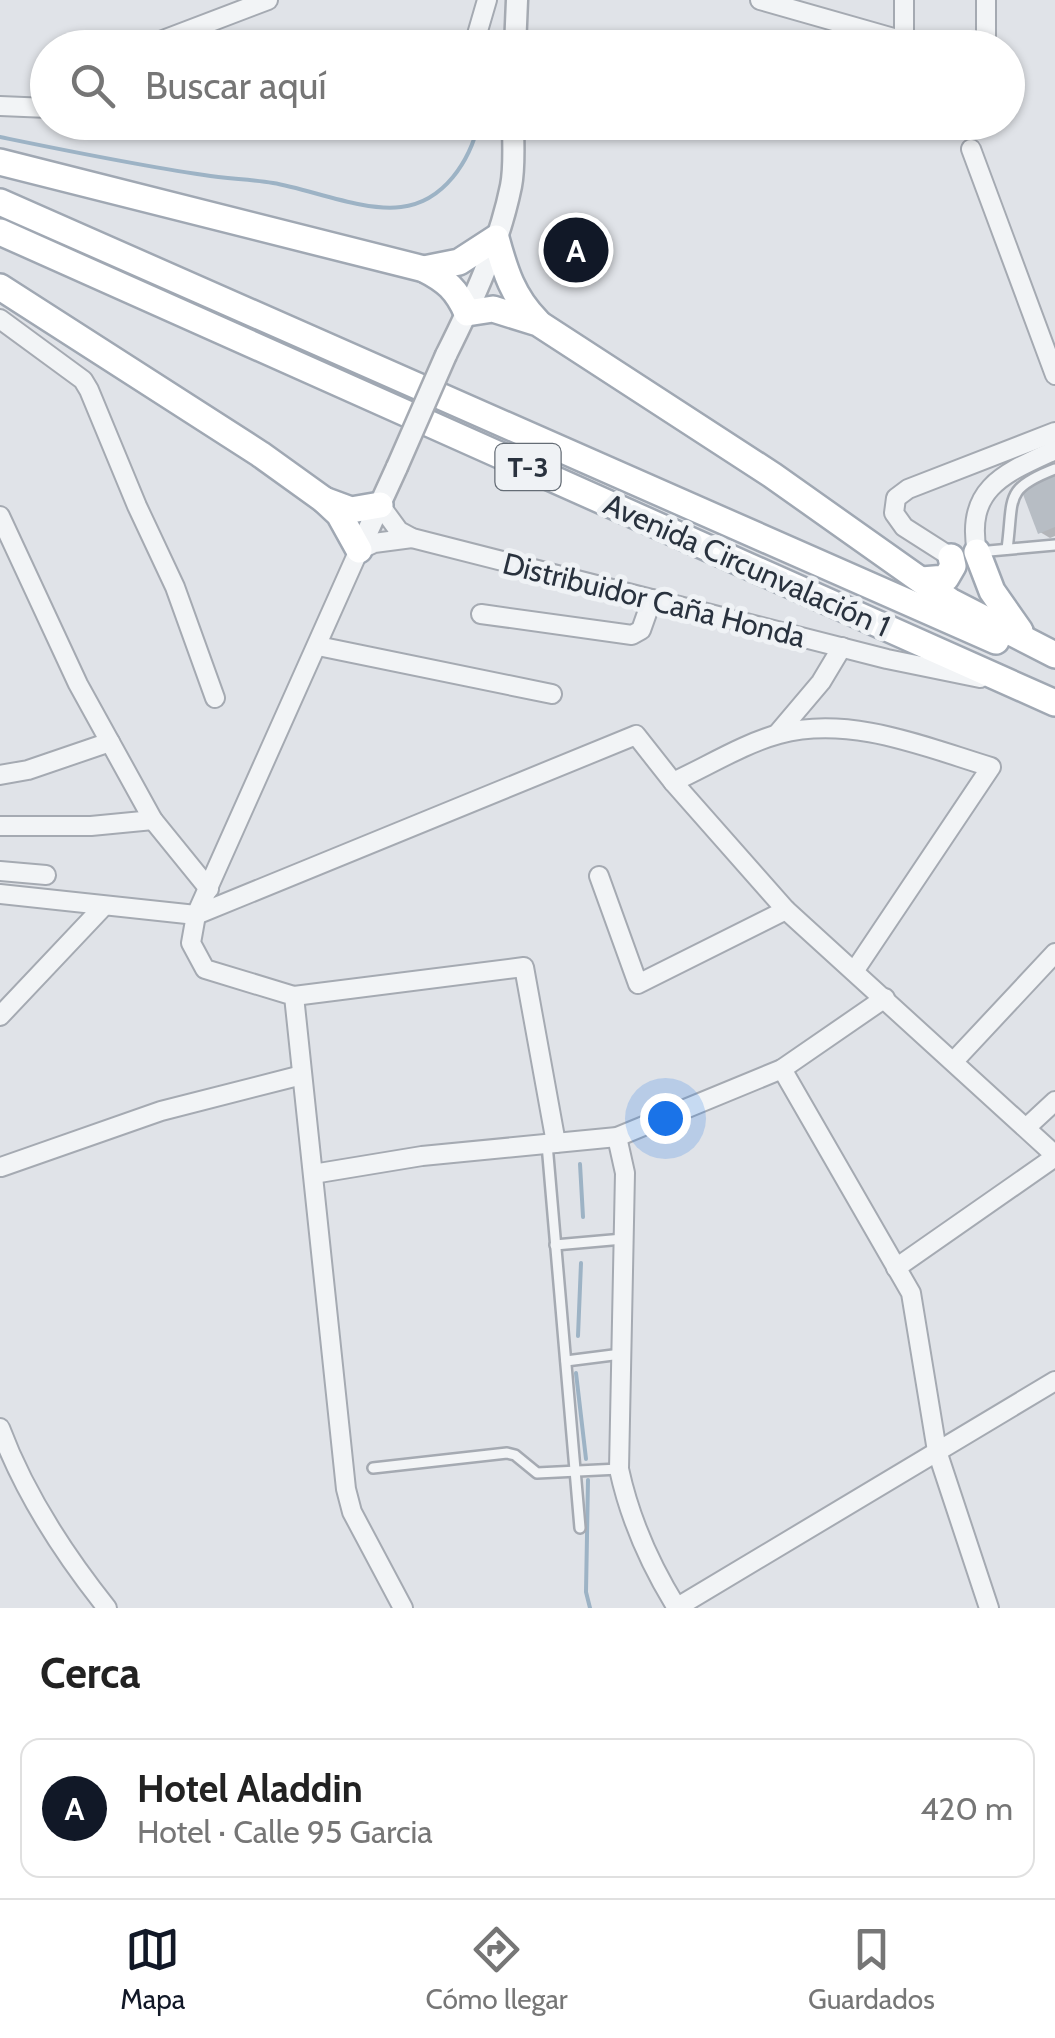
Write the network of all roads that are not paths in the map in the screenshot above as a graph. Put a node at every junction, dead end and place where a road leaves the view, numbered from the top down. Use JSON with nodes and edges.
{"nodes":[{"id":1,"x":268,"y":0,"type":"edge"},
{"id":2,"x":486,"y":0,"type":"edge"},
{"id":3,"x":517,"y":0,"type":"edge"},
{"id":4,"x":760,"y":0,"type":"edge"},
{"id":5,"x":904,"y":0,"type":"edge"},
{"id":6,"x":986,"y":0,"type":"edge"},
{"id":7,"x":814,"y":8,"type":"edge"},
{"id":8,"x":189,"y":30,"type":"edge"},
{"id":9,"x":478,"y":30,"type":"edge"},
{"id":10,"x":516,"y":30,"type":"edge"},
{"id":11,"x":874,"y":30,"type":"edge"},
{"id":12,"x":904,"y":30,"type":"edge"},
{"id":13,"x":986,"y":30,"type":"edge"},
{"id":14,"x":0,"y":106,"type":"edge"},
{"id":15,"x":30,"y":107,"type":"edge"},
{"id":16,"x":513,"y":140,"type":"edge"},
{"id":17,"x":971,"y":149,"type":"dead end"},
{"id":18,"x":0,"y":162,"type":"edge"},
{"id":19,"x":0,"y":202,"type":"edge"},
{"id":20,"x":0,"y":232,"type":"edge"},
{"id":21,"x":496,"y":238,"type":"junction"},
{"id":22,"x":424,"y":269,"type":"junction"},
{"id":23,"x":0,"y":287,"type":"edge"},
{"id":24,"x":466,"y":314,"type":"junction"},
{"id":25,"x":0,"y":318,"type":"edge"},
{"id":26,"x":538,"y":322,"type":"junction"},
{"id":27,"x":1055,"y":375,"type":"edge"},
{"id":28,"x":1055,"y":432,"type":"edge"},
{"id":29,"x":1055,"y":450,"type":"edge"},
{"id":30,"x":1055,"y":469,"type":"edge"},
{"id":31,"x":324,"y":500,"type":"junction"},
{"id":32,"x":380,"y":504,"type":"junction"},
{"id":33,"x":0,"y":516,"type":"edge"},
{"id":34,"x":412,"y":538,"type":"junction"},
{"id":35,"x":1052,"y":545,"type":"edge"},
{"id":36,"x":1007,"y":548,"type":"junction"},
{"id":37,"x":359,"y":550,"type":"junction"},
{"id":38,"x":964,"y":554,"type":"junction"},
{"id":39,"x":922,"y":580,"type":"junction"},
{"id":40,"x":652,"y":599,"type":"junction"},
{"id":41,"x":481,"y":614,"type":"dead end"},
{"id":42,"x":1026,"y":639,"type":"junction"},
{"id":43,"x":318,"y":646,"type":"junction"},
{"id":44,"x":842,"y":647,"type":"junction"},
{"id":45,"x":1055,"y":655,"type":"edge"},
{"id":46,"x":1055,"y":668,"type":"edge"},
{"id":47,"x":1015,"y":686,"type":"junction"},
{"id":48,"x":552,"y":694,"type":"dead end"},
{"id":49,"x":216,"y":698,"type":"dead end"},
{"id":50,"x":1055,"y":703,"type":"edge"},
{"id":51,"x":777,"y":734,"type":"junction"},
{"id":52,"x":110,"y":742,"type":"junction"},
{"id":53,"x":0,"y":775,"type":"edge"},
{"id":54,"x":673,"y":782,"type":"junction"},
{"id":55,"x":152,"y":820,"type":"junction"},
{"id":56,"x":0,"y":826,"type":"edge"},
{"id":57,"x":0,"y":872,"type":"edge"},
{"id":58,"x":46,"y":874,"type":"dead end"},
{"id":59,"x":598,"y":876,"type":"dead end"},
{"id":60,"x":208,"y":889,"type":"junction"},
{"id":61,"x":0,"y":894,"type":"edge"},
{"id":62,"x":104,"y":906,"type":"junction"},
{"id":63,"x":786,"y":910,"type":"junction"},
{"id":64,"x":196,"y":915,"type":"junction"},
{"id":65,"x":1055,"y":953,"type":"edge"},
{"id":66,"x":854,"y":970,"type":"junction"},
{"id":67,"x":294,"y":996,"type":"junction"},
{"id":68,"x":885,"y":998,"type":"junction"},
{"id":69,"x":0,"y":1016,"type":"edge"},
{"id":70,"x":954,"y":1061,"type":"junction"},
{"id":71,"x":782,"y":1069,"type":"junction"},
{"id":72,"x":302,"y":1075,"type":"junction"},
{"id":73,"x":1055,"y":1102,"type":"edge"},
{"id":74,"x":1027,"y":1127,"type":"junction"},
{"id":75,"x":616,"y":1137,"type":"junction"},
{"id":76,"x":552,"y":1144,"type":"junction"},
{"id":77,"x":1055,"y":1156,"type":"edge"},
{"id":78,"x":1,"y":1167,"type":"edge"},
{"id":79,"x":313,"y":1174,"type":"junction"},
{"id":80,"x":623,"y":1239,"type":"junction"},
{"id":81,"x":555,"y":1245,"type":"junction"},
{"id":82,"x":896,"y":1268,"type":"junction"},
{"id":83,"x":621,"y":1354,"type":"junction"},
{"id":84,"x":566,"y":1360,"type":"junction"},
{"id":85,"x":1055,"y":1382,"type":"edge"},
{"id":86,"x":0,"y":1428,"type":"edge"},
{"id":87,"x":937,"y":1451,"type":"junction"},
{"id":88,"x":373,"y":1468,"type":"dead end"},
{"id":89,"x":619,"y":1468,"type":"junction"},
{"id":90,"x":577,"y":1472,"type":"junction"},
{"id":91,"x":580,"y":1528,"type":"dead end"},
{"id":92,"x":107,"y":1608,"type":"edge"},
{"id":93,"x":403,"y":1608,"type":"edge"},
{"id":94,"x":676,"y":1608,"type":"edge"},
{"id":95,"x":989,"y":1608,"type":"edge"}],
"edges":[{"from":1,"to":8,"type":"street"},
{"from":2,"to":9,"type":"street"},
{"from":3,"to":10,"type":"street"},
{"from":4,"to":7,"type":"street"},
{"from":5,"to":12,"type":"street"},
{"from":6,"to":13,"type":"street"},
{"from":7,"to":11,"type":"street"},
{"from":14,"to":15,"type":"street"},
{"from":16,"to":21,"type":"street"},
{"from":17,"to":27,"type":"street"},
{"from":18,"to":22,"type":"main road"},
{"from":19,"to":46,"type":"main road","name":"Avenida Circunvalación 1","number":"T-3"},
{"from":20,"to":47,"type":"main road","name":"Avenida Circunvalación 1","number":"T-3"},
{"from":21,"to":22,"type":"main road"},
{"from":21,"to":24,"type":"street"},
{"from":21,"to":26,"type":"main road"},
{"from":22,"to":24,"type":"main road"},
{"from":23,"to":31,"type":"main road"},
{"from":24,"to":26,"type":"main road"},
{"from":24,"to":32,"type":"street","bridge":true},
{"from":25,"to":49,"type":"street"},
{"from":26,"to":39,"type":"main road"},
{"from":28,"to":38,"type":"street"},
{"from":29,"to":38,"type":"street"},
{"from":30,"to":36,"type":"lane"},
{"from":31,"to":32,"type":"main road"},
{"from":31,"to":37,"type":"main road"},
{"from":32,"to":34,"type":"street"},
{"from":32,"to":37,"type":"street"},
{"from":33,"to":52,"type":"street"},
{"from":34,"to":37,"type":"street","name":"Distribuidor Caña Honda"},
{"from":34,"to":40,"type":"street","name":"Distribuidor Caña Honda"},
{"from":35,"to":36,"type":"lane"},
{"from":36,"to":38,"type":"lane"},
{"from":37,"to":43,"type":"street"},
{"from":38,"to":39,"type":"main road"},
{"from":38,"to":42,"type":"main road"},
{"from":39,"to":42,"type":"main road"},
{"from":40,"to":41,"type":"street"},
{"from":40,"to":44,"type":"street","name":"Distribuidor Caña Honda"},
{"from":42,"to":45,"type":"main road"},
{"from":43,"to":48,"type":"street"},
{"from":43,"to":60,"type":"street"},
{"from":44,"to":47,"type":"street","name":"Distribuidor Caña Honda"},
{"from":44,"to":51,"type":"street"},
{"from":47,"to":50,"type":"main road","name":"Avenida Circunvalación 1","number":"T-3"},
{"from":51,"to":54,"type":"street"},
{"from":51,"to":66,"type":"street"},
{"from":52,"to":53,"type":"street"},
{"from":52,"to":55,"type":"street"},
{"from":54,"to":63,"type":"street"},
{"from":54,"to":64,"type":"street"},
{"from":55,"to":56,"type":"street"},
{"from":55,"to":60,"type":"street"},
{"from":57,"to":58,"type":"street"},
{"from":59,"to":63,"type":"street"},
{"from":60,"to":64,"type":"street"},
{"from":61,"to":62,"type":"street"},
{"from":62,"to":64,"type":"street"},
{"from":62,"to":69,"type":"street"},
{"from":63,"to":66,"type":"street"},
{"from":64,"to":67,"type":"street"},
{"from":65,"to":70,"type":"street"},
{"from":66,"to":68,"type":"street"},
{"from":67,"to":72,"type":"street"},
{"from":67,"to":76,"type":"street"},
{"from":68,"to":70,"type":"street"},
{"from":68,"to":71,"type":"street"},
{"from":70,"to":74,"type":"street"},
{"from":71,"to":75,"type":"street"},
{"from":71,"to":82,"type":"street"},
{"from":72,"to":78,"type":"street"},
{"from":72,"to":79,"type":"street"},
{"from":73,"to":74,"type":"street"},
{"from":74,"to":77,"type":"street"},
{"from":75,"to":76,"type":"street"},
{"from":75,"to":80,"type":"street"},
{"from":76,"to":79,"type":"street"},
{"from":76,"to":81,"type":"lane"},
{"from":77,"to":82,"type":"street"},
{"from":79,"to":93,"type":"street"},
{"from":80,"to":81,"type":"lane"},
{"from":80,"to":83,"type":"street"},
{"from":81,"to":84,"type":"lane"},
{"from":82,"to":87,"type":"street"},
{"from":83,"to":84,"type":"lane"},
{"from":83,"to":89,"type":"street"},
{"from":84,"to":90,"type":"lane"},
{"from":85,"to":87,"type":"street"},
{"from":86,"to":92,"type":"street"},
{"from":87,"to":94,"type":"street"},
{"from":87,"to":95,"type":"street"},
{"from":88,"to":90,"type":"lane"},
{"from":89,"to":90,"type":"lane"},
{"from":89,"to":94,"type":"street"},
{"from":90,"to":91,"type":"lane"}]}
